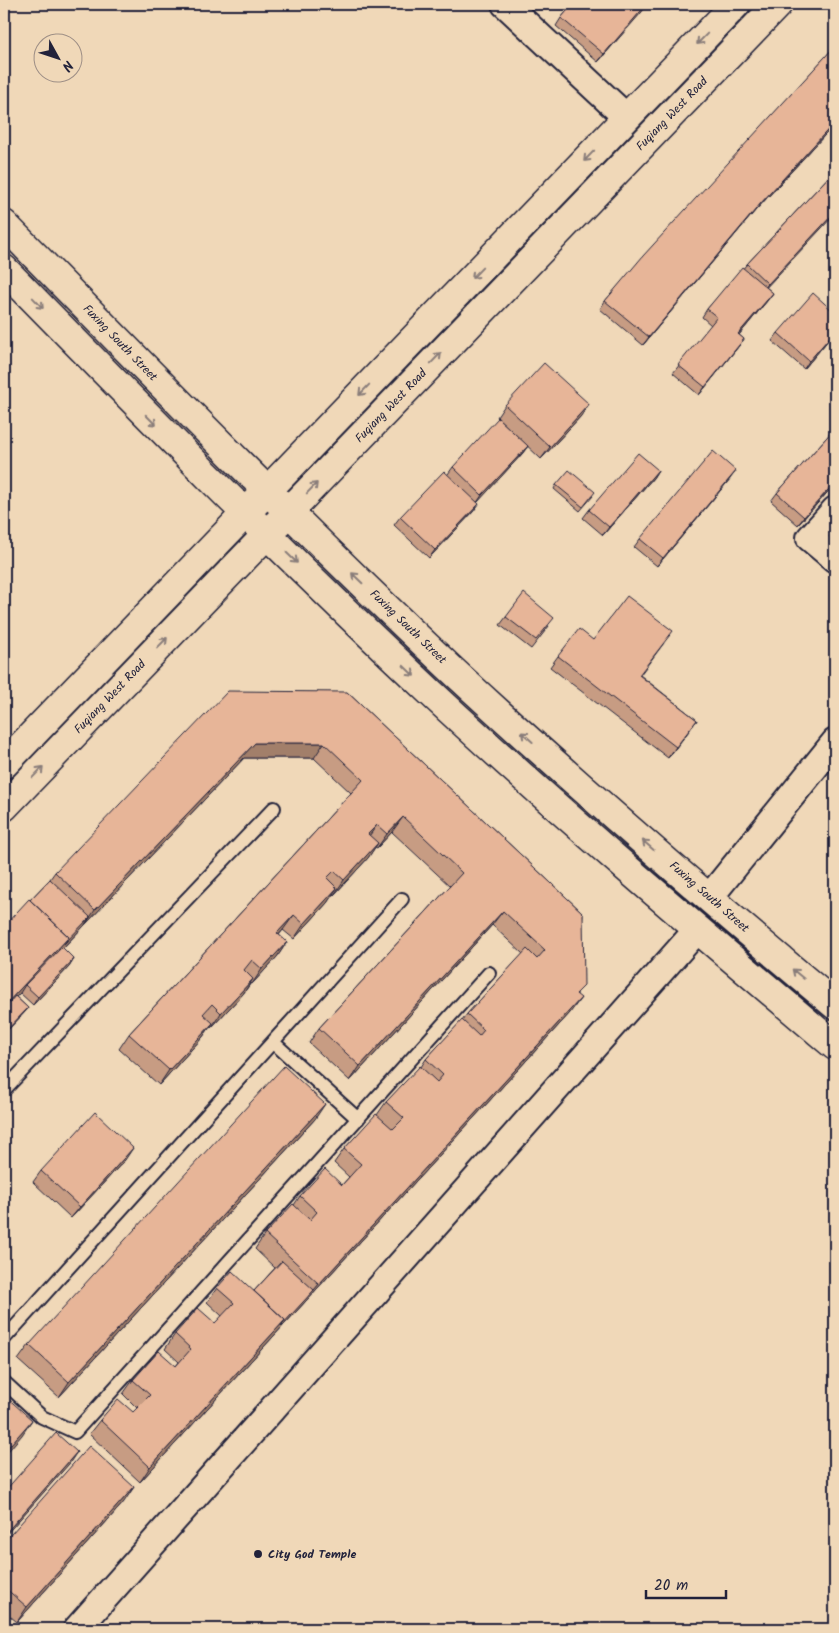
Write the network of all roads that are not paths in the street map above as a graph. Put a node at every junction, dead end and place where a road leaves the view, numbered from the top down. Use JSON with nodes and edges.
{"nodes":[{"id":1,"x":505,"y":4,"type":"edge"},
{"id":2,"x":736,"y":4,"type":"edge"},
{"id":3,"x":778,"y":4,"type":"edge"},
{"id":4,"x":626,"y":117,"type":"junction"},
{"id":5,"x":4,"y":224,"type":"edge"},
{"id":6,"x":4,"y":268,"type":"edge"},
{"id":7,"x":267,"y":490,"type":"junction"},
{"id":8,"x":835,"y":510,"type":"edge"},
{"id":9,"x":289,"y":512,"type":"junction"},
{"id":10,"x":246,"y":513,"type":"junction"},
{"id":11,"x":267,"y":534,"type":"junction"},
{"id":12,"x":835,"y":559,"type":"edge"},
{"id":13,"x":835,"y":742,"type":"edge"},
{"id":14,"x":4,"y":764,"type":"edge"},
{"id":15,"x":4,"y":808,"type":"edge"},
{"id":16,"x":274,"y":808,"type":"dead end"},
{"id":17,"x":709,"y":898,"type":"junction"},
{"id":18,"x":402,"y":899,"type":"dead end"},
{"id":19,"x":698,"y":929,"type":"junction"},
{"id":20,"x":489,"y":974,"type":"dead end"},
{"id":21,"x":835,"y":1005,"type":"edge"},
{"id":22,"x":273,"y":1042,"type":"junction"},
{"id":23,"x":835,"y":1046,"type":"edge"},
{"id":24,"x":4,"y":1090,"type":"edge"},
{"id":25,"x":358,"y":1119,"type":"junction"},
{"id":26,"x":4,"y":1339,"type":"edge"},
{"id":27,"x":4,"y":1382,"type":"edge"},
{"id":28,"x":77,"y":1629,"type":"edge"}],
"edges":[{"from":1,"to":4,"type":"street"},
{"from":2,"to":4,"type":"main road","one_way":true},
{"from":9,"to":3,"type":"main road","name":"Fuqiang West Road","one_way":true},
{"from":4,"to":7,"type":"main road","one_way":true},
{"from":5,"to":7,"type":"main road","name":"Fuxing South Street"},
{"from":6,"to":10,"type":"main road","one_way":true},
{"from":7,"to":9,"type":"main road","name":"Fuxing South Street"},
{"from":7,"to":10,"type":"main road"},
{"from":8,"to":12,"type":"street"},
{"from":9,"to":11,"type":"main road","name":"Fuqiang West Road"},
{"from":17,"to":9,"type":"main road","name":"Fuxing South Street","one_way":true},
{"from":10,"to":11,"type":"main road"},
{"from":10,"to":14,"type":"main road"},
{"from":15,"to":11,"type":"main road","name":"Fuqiang West Road","one_way":true},
{"from":11,"to":19,"type":"main road","one_way":true},
{"from":13,"to":17,"type":"street"},
{"from":16,"to":24,"type":"lane"},
{"from":21,"to":17,"type":"main road","name":"Fuxing South Street","one_way":true},
{"from":18,"to":22,"type":"lane"},
{"from":19,"to":23,"type":"main road"},
{"from":19,"to":28,"type":"street"},
{"from":20,"to":25,"type":"lane"},
{"from":22,"to":25,"type":"lane"},
{"from":22,"to":26,"type":"lane"},
{"from":25,"to":27,"type":"lane"}]}
